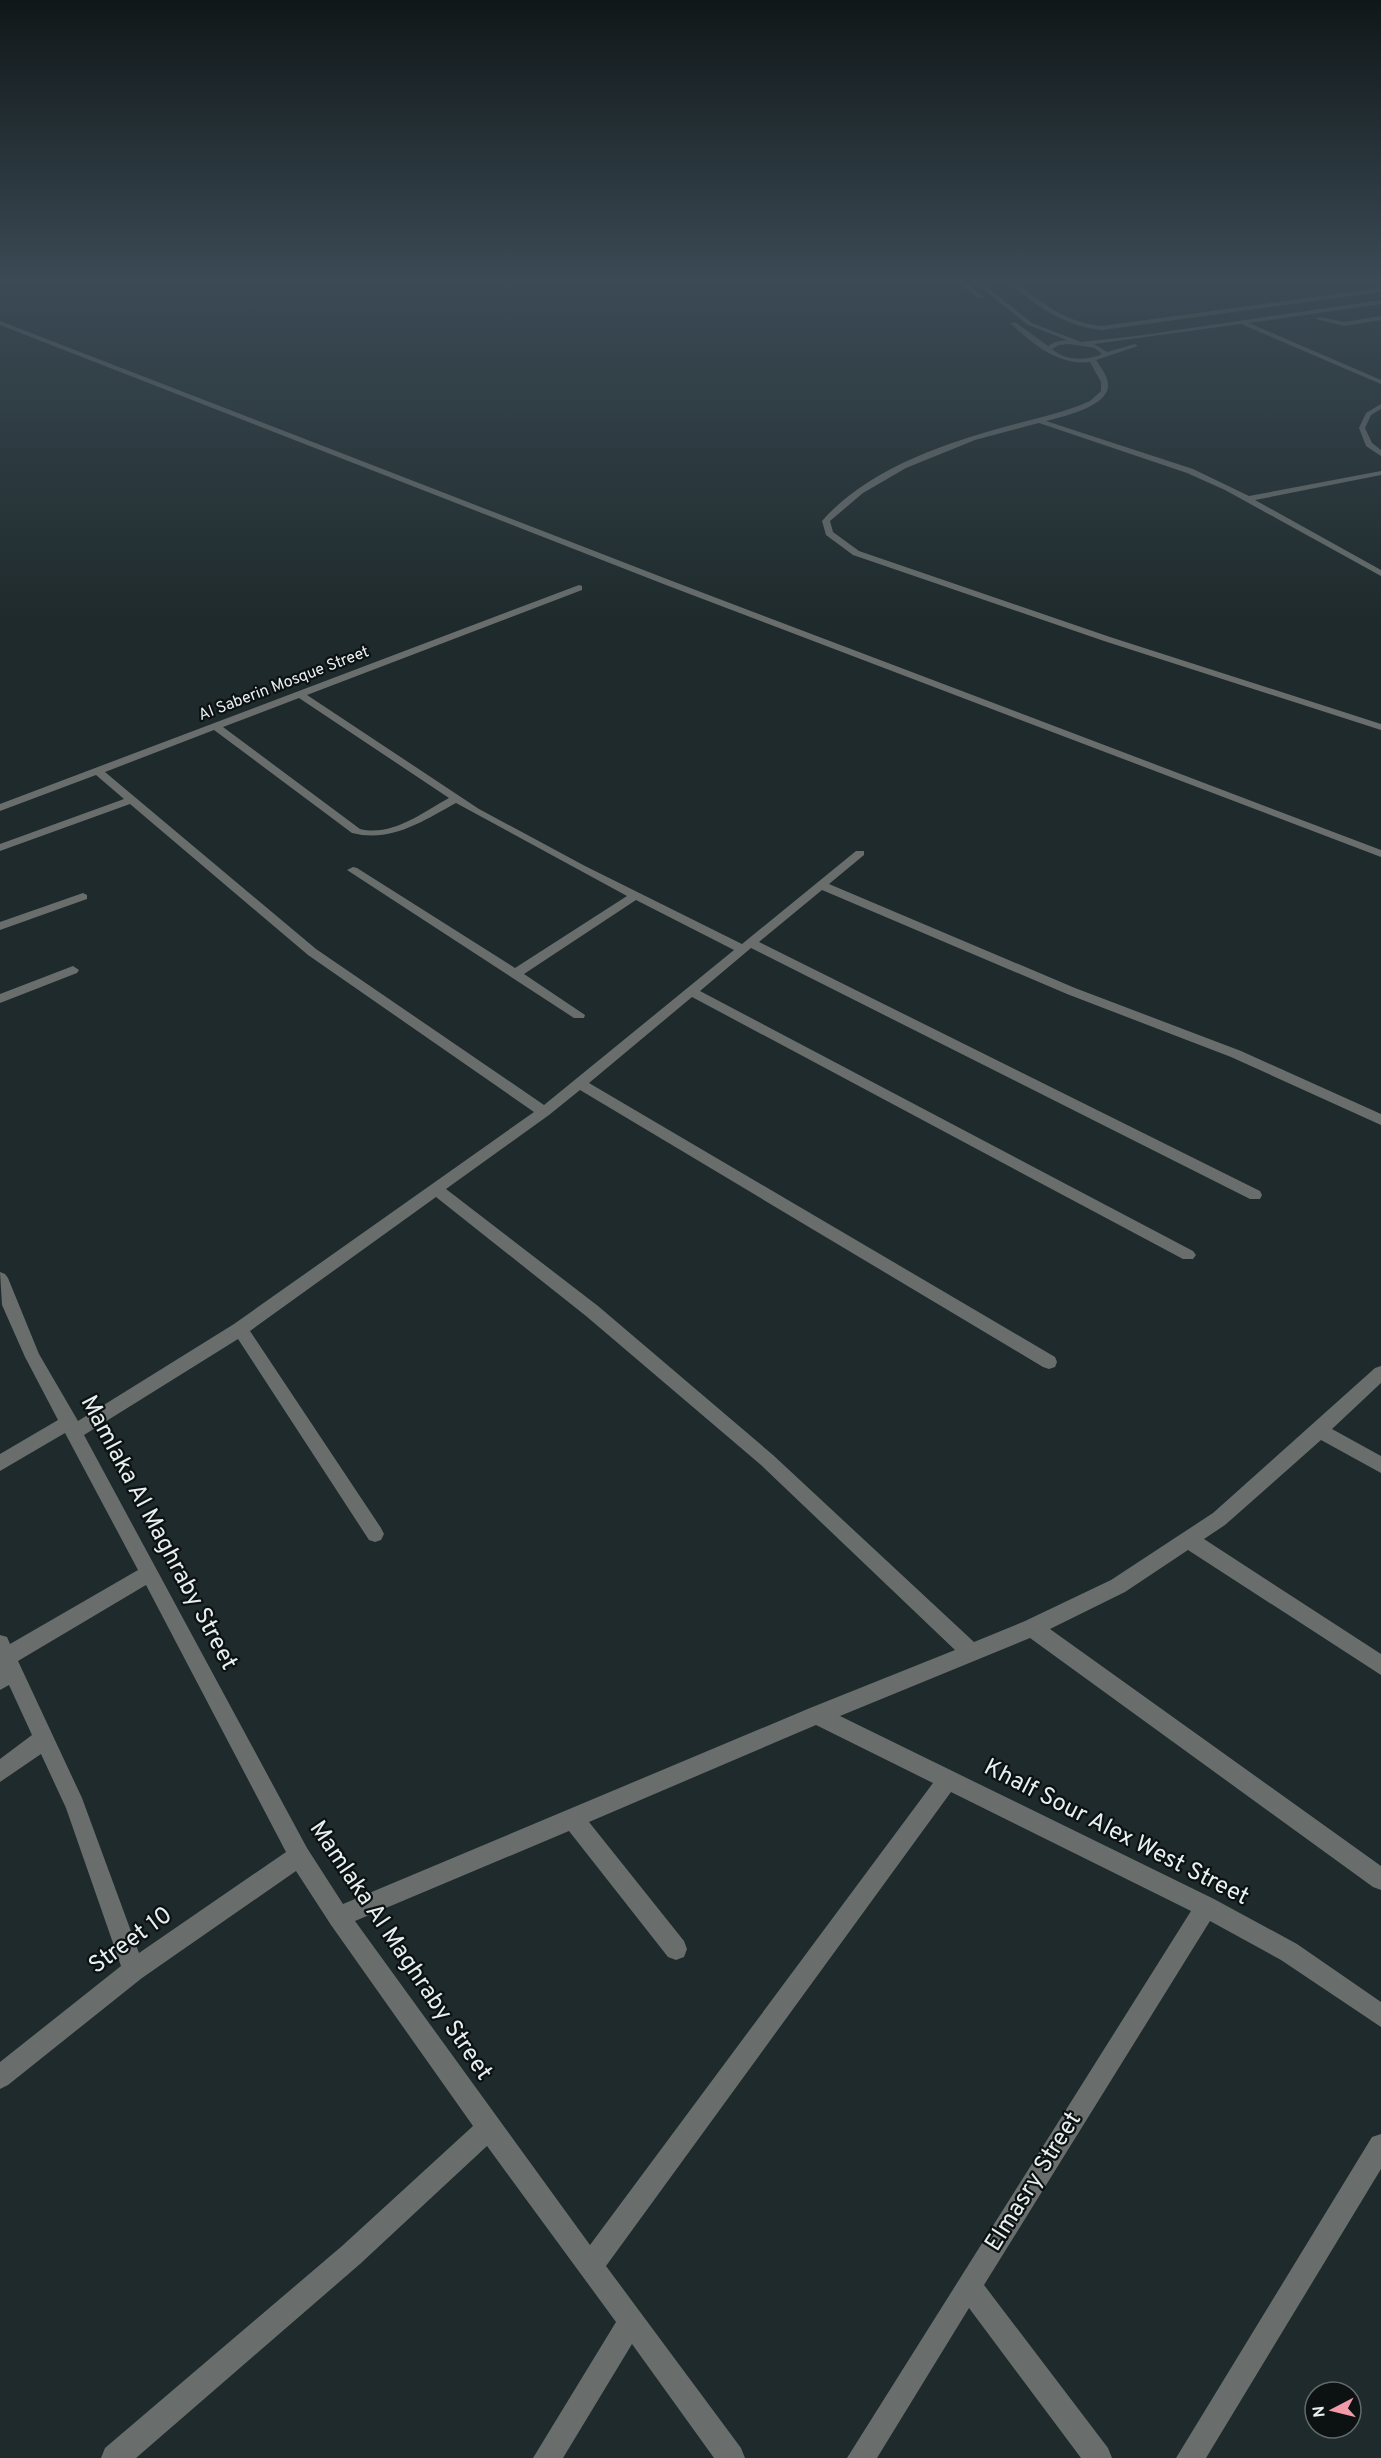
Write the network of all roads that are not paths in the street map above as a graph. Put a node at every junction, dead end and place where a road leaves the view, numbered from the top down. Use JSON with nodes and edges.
{"nodes":[{"id":1,"x":185,"y":395,"type":"edge"},
{"id":2,"x":1101,"y":395,"type":"edge"},
{"id":3,"x":1381,"y":405,"type":"edge"},
{"id":4,"x":1038,"y":421,"type":"junction"},
{"id":5,"x":1381,"y":454,"type":"edge"},
{"id":6,"x":1381,"y":473,"type":"edge"},
{"id":7,"x":1247,"y":499,"type":"junction"},
{"id":8,"x":1381,"y":573,"type":"edge"},
{"id":9,"x":579,"y":588,"type":"dead end"},
{"id":10,"x":300,"y":694,"type":"junction"},
{"id":11,"x":216,"y":726,"type":"junction"},
{"id":12,"x":1381,"y":727,"type":"edge"},
{"id":13,"x":98,"y":771,"type":"junction"},
{"id":14,"x":456,"y":799,"type":"junction"},
{"id":15,"x":131,"y":800,"type":"junction"},
{"id":16,"x":0,"y":808,"type":"edge"},
{"id":17,"x":0,"y":848,"type":"edge"},
{"id":18,"x":860,"y":853,"type":"dead end"},
{"id":19,"x":1381,"y":854,"type":"edge"},
{"id":20,"x":353,"y":870,"type":"dead end"},
{"id":21,"x":820,"y":885,"type":"junction"},
{"id":22,"x":636,"y":895,"type":"junction"},
{"id":23,"x":83,"y":897,"type":"dead end"},
{"id":24,"x":1,"y":924,"type":"edge"},
{"id":25,"x":747,"y":946,"type":"junction"},
{"id":26,"x":73,"y":970,"type":"dead end"},
{"id":27,"x":515,"y":974,"type":"junction"},
{"id":28,"x":691,"y":991,"type":"junction"},
{"id":29,"x":0,"y":999,"type":"edge"},
{"id":30,"x":579,"y":1015,"type":"dead end"},
{"id":31,"x":579,"y":1083,"type":"junction"},
{"id":32,"x":544,"y":1112,"type":"junction"},
{"id":33,"x":1381,"y":1120,"type":"edge"},
{"id":34,"x":437,"y":1190,"type":"junction"},
{"id":35,"x":1255,"y":1195,"type":"dead end"},
{"id":36,"x":1188,"y":1255,"type":"dead end"},
{"id":37,"x":0,"y":1278,"type":"edge"},
{"id":38,"x":240,"y":1329,"type":"junction"},
{"id":39,"x":1049,"y":1362,"type":"dead end"},
{"id":40,"x":1381,"y":1373,"type":"edge"},
{"id":41,"x":72,"y":1427,"type":"junction"},
{"id":42,"x":1319,"y":1430,"type":"junction"},
{"id":43,"x":0,"y":1463,"type":"edge"},
{"id":44,"x":1381,"y":1465,"type":"edge"},
{"id":45,"x":375,"y":1534,"type":"dead end"},
{"id":46,"x":1189,"y":1540,"type":"junction"},
{"id":47,"x":150,"y":1573,"type":"junction"},
{"id":48,"x":1032,"y":1628,"type":"junction"},
{"id":49,"x":971,"y":1652,"type":"junction"},
{"id":50,"x":5,"y":1663,"type":"edge"},
{"id":51,"x":1381,"y":1665,"type":"edge"},
{"id":52,"x":817,"y":1714,"type":"junction"},
{"id":53,"x":45,"y":1738,"type":"junction"},
{"id":54,"x":0,"y":1772,"type":"edge"},
{"id":55,"x":948,"y":1779,"type":"junction"},
{"id":56,"x":572,"y":1818,"type":"junction"},
{"id":57,"x":300,"y":1856,"type":"junction"},
{"id":58,"x":1381,"y":1879,"type":"edge"},
{"id":59,"x":1206,"y":1906,"type":"junction"},
{"id":60,"x":339,"y":1917,"type":"junction"},
{"id":61,"x":676,"y":1949,"type":"dead end"},
{"id":62,"x":134,"y":1970,"type":"junction"},
{"id":63,"x":1381,"y":2016,"type":"edge"},
{"id":64,"x":0,"y":2077,"type":"edge"},
{"id":65,"x":489,"y":2128,"type":"junction"},
{"id":66,"x":1381,"y":2146,"type":"edge"},
{"id":67,"x":589,"y":2267,"type":"junction"},
{"id":68,"x":969,"y":2287,"type":"junction"},
{"id":69,"x":630,"y":2323,"type":"junction"},
{"id":70,"x":115,"y":2458,"type":"edge"},
{"id":71,"x":547,"y":2458,"type":"edge"},
{"id":72,"x":731,"y":2458,"type":"edge"},
{"id":73,"x":861,"y":2458,"type":"edge"},
{"id":74,"x":1098,"y":2458,"type":"edge"},
{"id":75,"x":1190,"y":2458,"type":"edge"}],
"edges":[{"from":1,"to":19,"type":"street"},
{"from":2,"to":4,"type":"street"},
{"from":3,"to":5,"type":"street"},
{"from":4,"to":7,"type":"street"},
{"from":4,"to":12,"type":"street"},
{"from":6,"to":7,"type":"street"},
{"from":7,"to":8,"type":"street"},
{"from":9,"to":10,"type":"street","name":"Al Saberin Mosque Street"},
{"from":10,"to":11,"type":"street","name":"Al Saberin Mosque Street"},
{"from":10,"to":14,"type":"street"},
{"from":11,"to":13,"type":"street","name":"Al Saberin Mosque Street"},
{"from":11,"to":14,"type":"street"},
{"from":13,"to":15,"type":"street"},
{"from":13,"to":16,"type":"street","name":"Al Saberin Mosque Street"},
{"from":14,"to":22,"type":"street"},
{"from":15,"to":17,"type":"street"},
{"from":15,"to":32,"type":"street"},
{"from":18,"to":21,"type":"street"},
{"from":20,"to":27,"type":"street"},
{"from":21,"to":25,"type":"street"},
{"from":21,"to":33,"type":"street"},
{"from":22,"to":25,"type":"street"},
{"from":22,"to":27,"type":"street"},
{"from":23,"to":24,"type":"street"},
{"from":25,"to":28,"type":"street"},
{"from":25,"to":35,"type":"street"},
{"from":26,"to":29,"type":"street"},
{"from":27,"to":30,"type":"street"},
{"from":28,"to":31,"type":"street"},
{"from":28,"to":36,"type":"street"},
{"from":31,"to":32,"type":"street"},
{"from":31,"to":39,"type":"street"},
{"from":32,"to":34,"type":"street"},
{"from":34,"to":38,"type":"street"},
{"from":34,"to":49,"type":"street"},
{"from":37,"to":41,"type":"street","name":"Mamlaka Al Maghraby Street"},
{"from":38,"to":41,"type":"street"},
{"from":38,"to":45,"type":"street"},
{"from":40,"to":42,"type":"street"},
{"from":41,"to":43,"type":"street"},
{"from":41,"to":47,"type":"street","name":"Mamlaka Al Maghraby Street"},
{"from":42,"to":44,"type":"street"},
{"from":42,"to":46,"type":"street"},
{"from":46,"to":48,"type":"street"},
{"from":46,"to":51,"type":"street"},
{"from":47,"to":50,"type":"street"},
{"from":47,"to":57,"type":"street","name":"Mamlaka Al Maghraby Street"},
{"from":48,"to":49,"type":"street"},
{"from":48,"to":58,"type":"street"},
{"from":49,"to":52,"type":"street"},
{"from":50,"to":53,"type":"street"},
{"from":52,"to":55,"type":"street","name":"Khalf Sour Alex West Street"},
{"from":52,"to":56,"type":"street"},
{"from":53,"to":54,"type":"street"},
{"from":53,"to":62,"type":"street"},
{"from":55,"to":59,"type":"street","name":"Khalf Sour Alex West Street"},
{"from":55,"to":67,"type":"street"},
{"from":56,"to":60,"type":"street"},
{"from":56,"to":61,"type":"street"},
{"from":57,"to":60,"type":"street","name":"Mamlaka Al Maghraby Street"},
{"from":57,"to":62,"type":"street","name":"Street 10"},
{"from":59,"to":63,"type":"street","name":"Khalf Sour Alex West Street"},
{"from":59,"to":68,"type":"street","name":"Elmasry Street"},
{"from":60,"to":65,"type":"street","name":"Mamlaka Al Maghraby Street"},
{"from":62,"to":64,"type":"street","name":"Street 10"},
{"from":65,"to":67,"type":"street","name":"Mamlaka Al Maghraby Street"},
{"from":65,"to":70,"type":"street"},
{"from":66,"to":75,"type":"street"},
{"from":67,"to":69,"type":"street","name":"Mamlaka Al Maghraby Street"},
{"from":68,"to":73,"type":"street","name":"Elmasry Street"},
{"from":68,"to":74,"type":"street"},
{"from":69,"to":71,"type":"street"},
{"from":69,"to":72,"type":"street","name":"Mamlaka Al Maghraby Street"}]}
